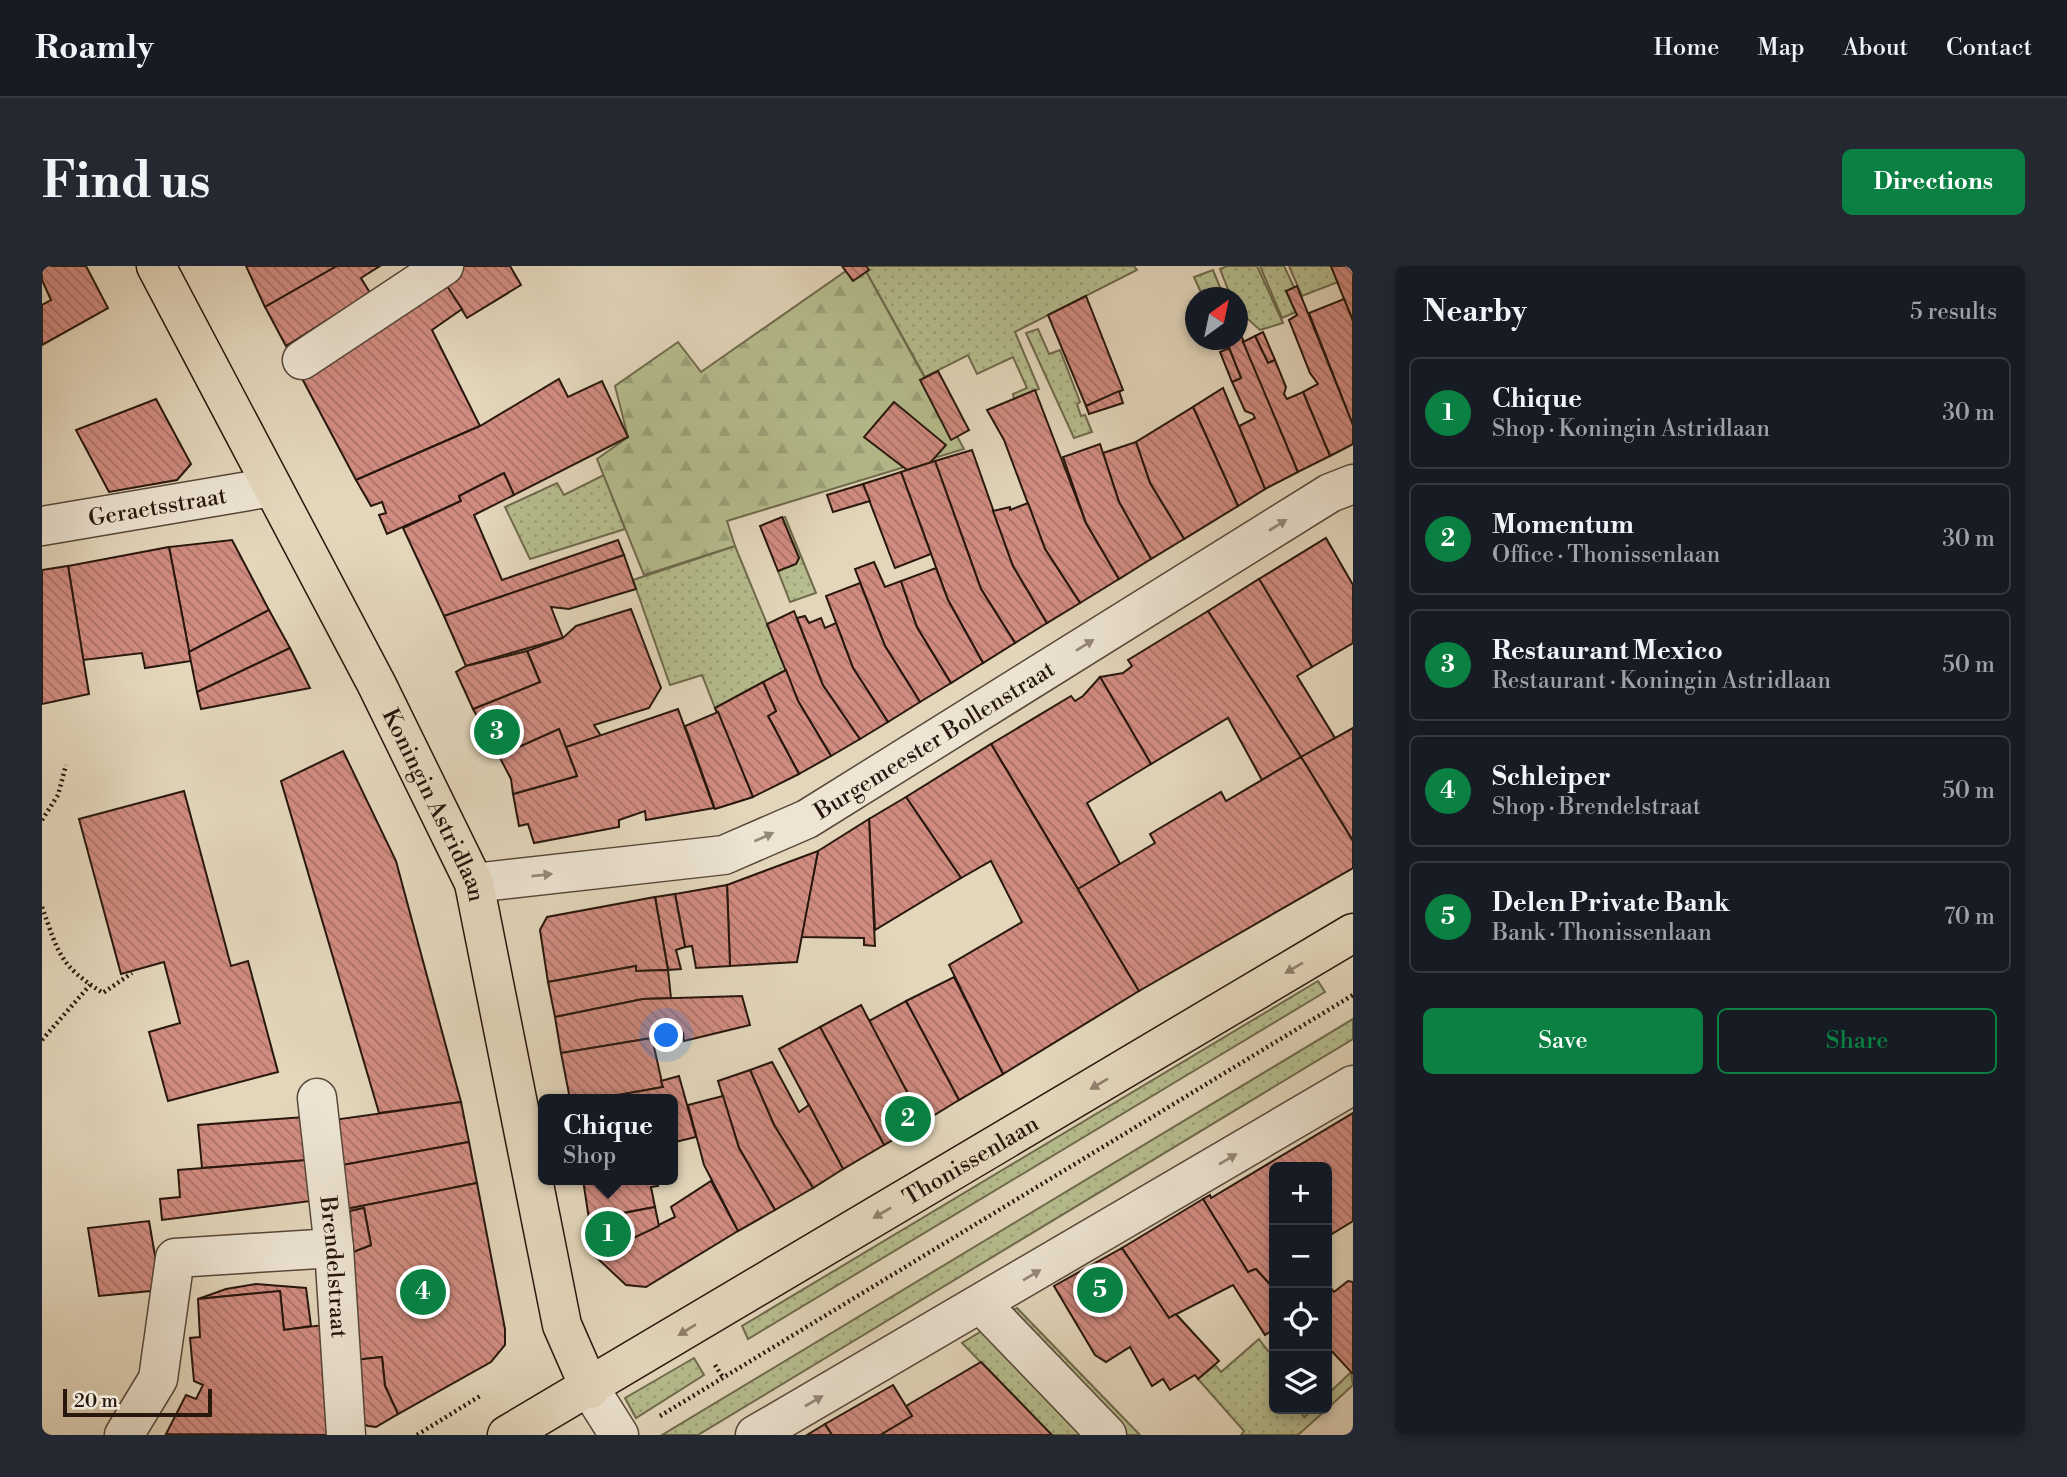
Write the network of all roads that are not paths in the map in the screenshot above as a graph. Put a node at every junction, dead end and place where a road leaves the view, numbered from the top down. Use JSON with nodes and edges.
{"nodes":[{"id":1,"x":156,"y":266,"type":"edge"},
{"id":2,"x":444,"y":266,"type":"edge"},
{"id":3,"x":302,"y":360,"type":"dead end"},
{"id":4,"x":1353,"y":484,"type":"edge"},
{"id":5,"x":272,"y":487,"type":"junction"},
{"id":6,"x":42,"y":526,"type":"edge"},
{"id":7,"x":474,"y":883,"type":"junction"},
{"id":8,"x":1353,"y":933,"type":"edge"},
{"id":9,"x":1353,"y":1085,"type":"edge"},
{"id":10,"x":317,"y":1098,"type":"dead end"},
{"id":11,"x":334,"y":1248,"type":"junction"},
{"id":12,"x":982,"y":1305,"type":"junction"},
{"id":13,"x":590,"y":1389,"type":"junction"},
{"id":14,"x":633,"y":1429,"type":"edge"},
{"id":15,"x":124,"y":1435,"type":"edge"},
{"id":16,"x":346,"y":1435,"type":"edge"},
{"id":17,"x":507,"y":1435,"type":"edge"},
{"id":18,"x":755,"y":1435,"type":"edge"},
{"id":19,"x":1107,"y":1435,"type":"edge"}],
"edges":[{"from":1,"to":5,"type":"main road","name":"Koningin Astridlaan"},
{"from":2,"to":3,"type":"street"},
{"from":7,"to":4,"type":"street","name":"Burgemeester Bollenstraat","one_way":true},
{"from":5,"to":6,"type":"street","name":"Geraetsstraat"},
{"from":5,"to":7,"type":"main road","name":"Koningin Astridlaan"},
{"from":7,"to":13,"type":"main road","name":"Koningin Astridlaan"},
{"from":8,"to":13,"type":"main road","name":"Thonissenlaan","one_way":true},
{"from":12,"to":9,"type":"street","one_way":true},
{"from":10,"to":11,"type":"street","name":"Brendelstraat"},
{"from":11,"to":15,"type":"street"},
{"from":11,"to":16,"type":"street","name":"Brendelstraat"},
{"from":18,"to":12,"type":"street","one_way":true},
{"from":12,"to":19,"type":"street"},
{"from":13,"to":14,"type":"street"},
{"from":13,"to":17,"type":"main road","name":"Thonissenlaan"}]}
